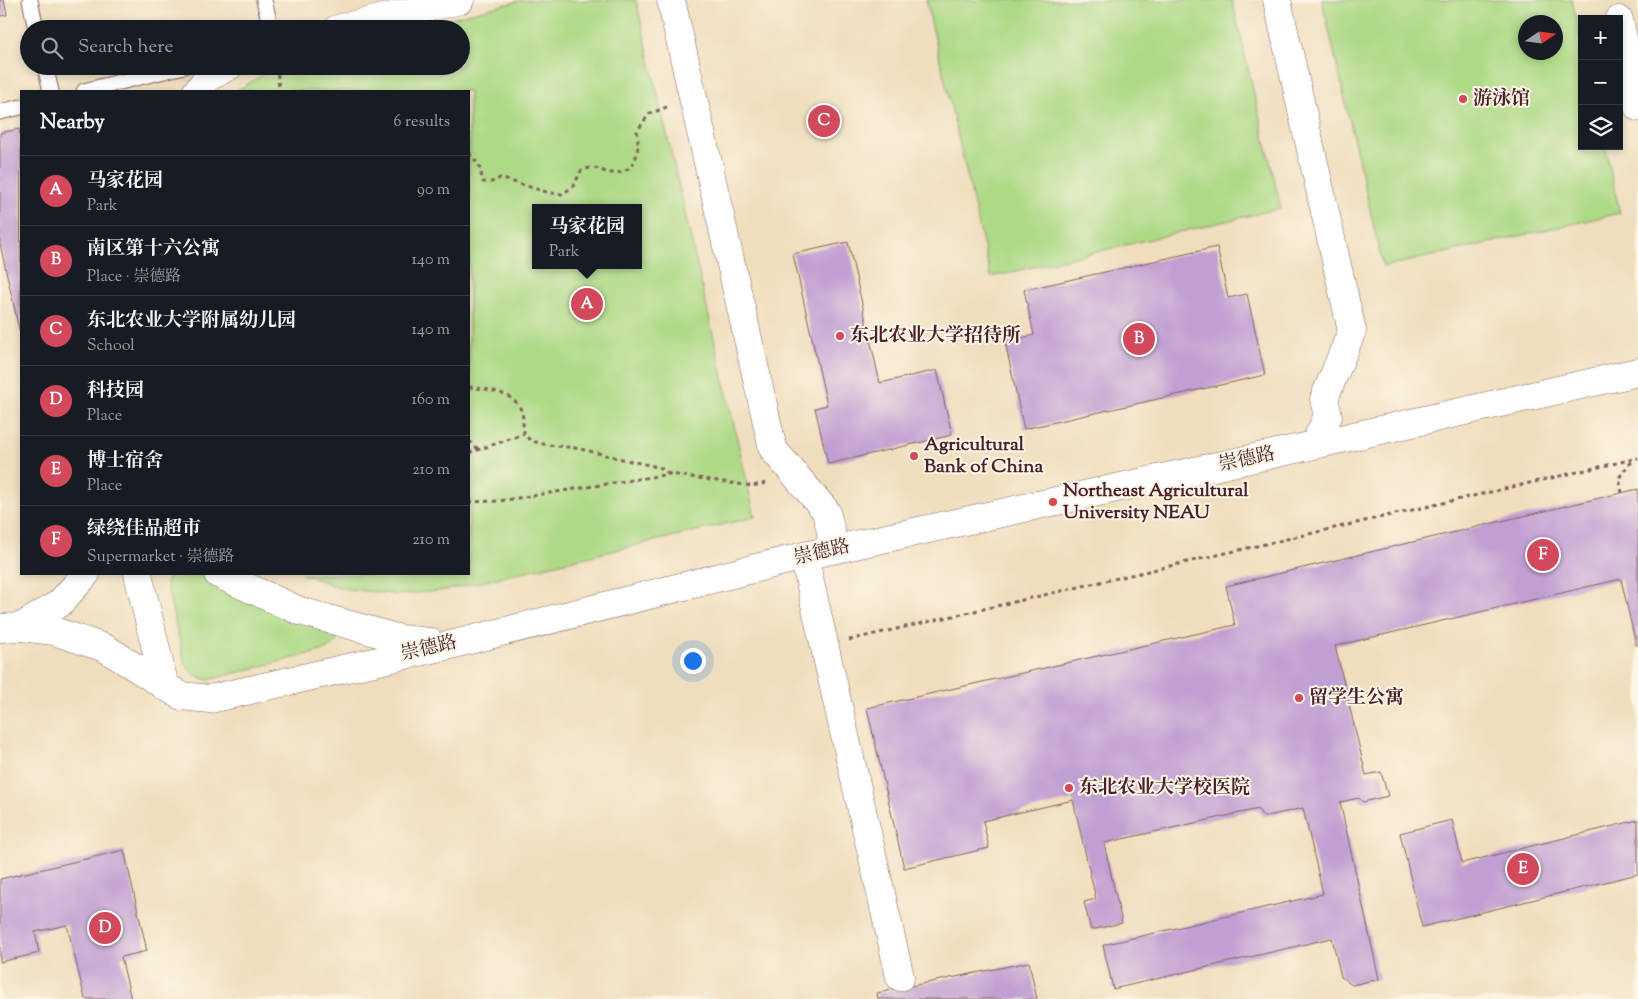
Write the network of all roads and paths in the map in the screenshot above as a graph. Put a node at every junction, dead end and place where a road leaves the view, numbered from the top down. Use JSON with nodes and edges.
{"nodes":[{"id":1,"x":30,"y":0,"type":"edge"},
{"id":2,"x":264,"y":0,"type":"edge"},
{"id":3,"x":460,"y":0,"type":"edge"},
{"id":4,"x":671,"y":0,"type":"edge"},
{"id":5,"x":1277,"y":0,"type":"edge"},
{"id":6,"x":1615,"y":0,"type":"edge"},
{"id":7,"x":1618,"y":15,"type":"edge"},
{"id":8,"x":34,"y":20,"type":"edge"},
{"id":9,"x":269,"y":20,"type":"edge"},
{"id":10,"x":375,"y":20,"type":"edge"},
{"id":11,"x":1623,"y":38,"type":"edge"},
{"id":12,"x":47,"y":75,"type":"edge"},
{"id":13,"x":148,"y":75,"type":"edge"},
{"id":14,"x":211,"y":75,"type":"edge"},
{"id":15,"x":278,"y":75,"type":"edge"},
{"id":16,"x":50,"y":90,"type":"edge"},
{"id":17,"x":88,"y":90,"type":"edge"},
{"id":18,"x":198,"y":90,"type":"edge"},
{"id":19,"x":280,"y":90,"type":"edge"},
{"id":20,"x":693,"y":97,"type":"junction"},
{"id":21,"x":20,"y":107,"type":"edge"},
{"id":22,"x":1638,"y":107,"type":"edge"},
{"id":23,"x":0,"y":112,"type":"edge"},
{"id":24,"x":470,"y":153,"type":"edge"},
{"id":25,"x":1638,"y":372,"type":"edge"},
{"id":26,"x":470,"y":387,"type":"edge"},
{"id":27,"x":524,"y":434,"type":"junction"},
{"id":28,"x":470,"y":442,"type":"edge"},
{"id":29,"x":1314,"y":445,"type":"junction"},
{"id":30,"x":478,"y":450,"type":"junction"},
{"id":31,"x":470,"y":452,"type":"edge"},
{"id":32,"x":1638,"y":458,"type":"edge"},
{"id":33,"x":670,"y":474,"type":"junction"},
{"id":34,"x":797,"y":476,"type":"junction"},
{"id":35,"x":1622,"y":493,"type":"dead end"},
{"id":36,"x":470,"y":502,"type":"edge"},
{"id":37,"x":832,"y":550,"type":"junction"},
{"id":38,"x":804,"y":556,"type":"junction"},
{"id":39,"x":85,"y":575,"type":"edge"},
{"id":40,"x":138,"y":575,"type":"edge"},
{"id":41,"x":220,"y":575,"type":"edge"},
{"id":42,"x":10,"y":628,"type":"edge"},
{"id":43,"x":454,"y":644,"type":"junction"},
{"id":44,"x":825,"y":645,"type":"junction"},
{"id":45,"x":165,"y":687,"type":"junction"},
{"id":46,"x":900,"y":977,"type":"dead end"}],
"edges":[{"from":1,"to":8,"type":"lane"},
{"from":2,"to":9,"type":"lane"},
{"from":3,"to":10,"type":"street"},
{"from":4,"to":20,"type":"street"},
{"from":5,"to":29,"type":"street"},
{"from":6,"to":7,"type":"street"},
{"from":11,"to":22,"type":"street"},
{"from":12,"to":16,"type":"lane"},
{"from":13,"to":17,"type":"lane"},
{"from":14,"to":18,"type":"street"},
{"from":15,"to":19,"type":"path"},
{"from":20,"to":24,"type":"path"},
{"from":20,"to":34,"type":"street"},
{"from":21,"to":23,"type":"lane"},
{"from":25,"to":29,"type":"street","name":"崇德路"},
{"from":26,"to":27,"type":"path"},
{"from":27,"to":30,"type":"path"},
{"from":27,"to":33,"type":"path"},
{"from":28,"to":30,"type":"path"},
{"from":29,"to":37,"type":"street","name":"崇德路"},
{"from":30,"to":31,"type":"path"},
{"from":32,"to":35,"type":"path"},
{"from":32,"to":44,"type":"path"},
{"from":33,"to":34,"type":"path"},
{"from":33,"to":36,"type":"path"},
{"from":34,"to":37,"type":"street"},
{"from":37,"to":38,"type":"street","name":"崇德路"},
{"from":38,"to":43,"type":"street","name":"崇德路"},
{"from":38,"to":44,"type":"street"},
{"from":39,"to":42,"type":"street"},
{"from":40,"to":45,"type":"street"},
{"from":41,"to":43,"type":"street"},
{"from":42,"to":45,"type":"street","name":"崇德路"},
{"from":43,"to":45,"type":"street","name":"崇德路"},
{"from":44,"to":46,"type":"street"}]}
